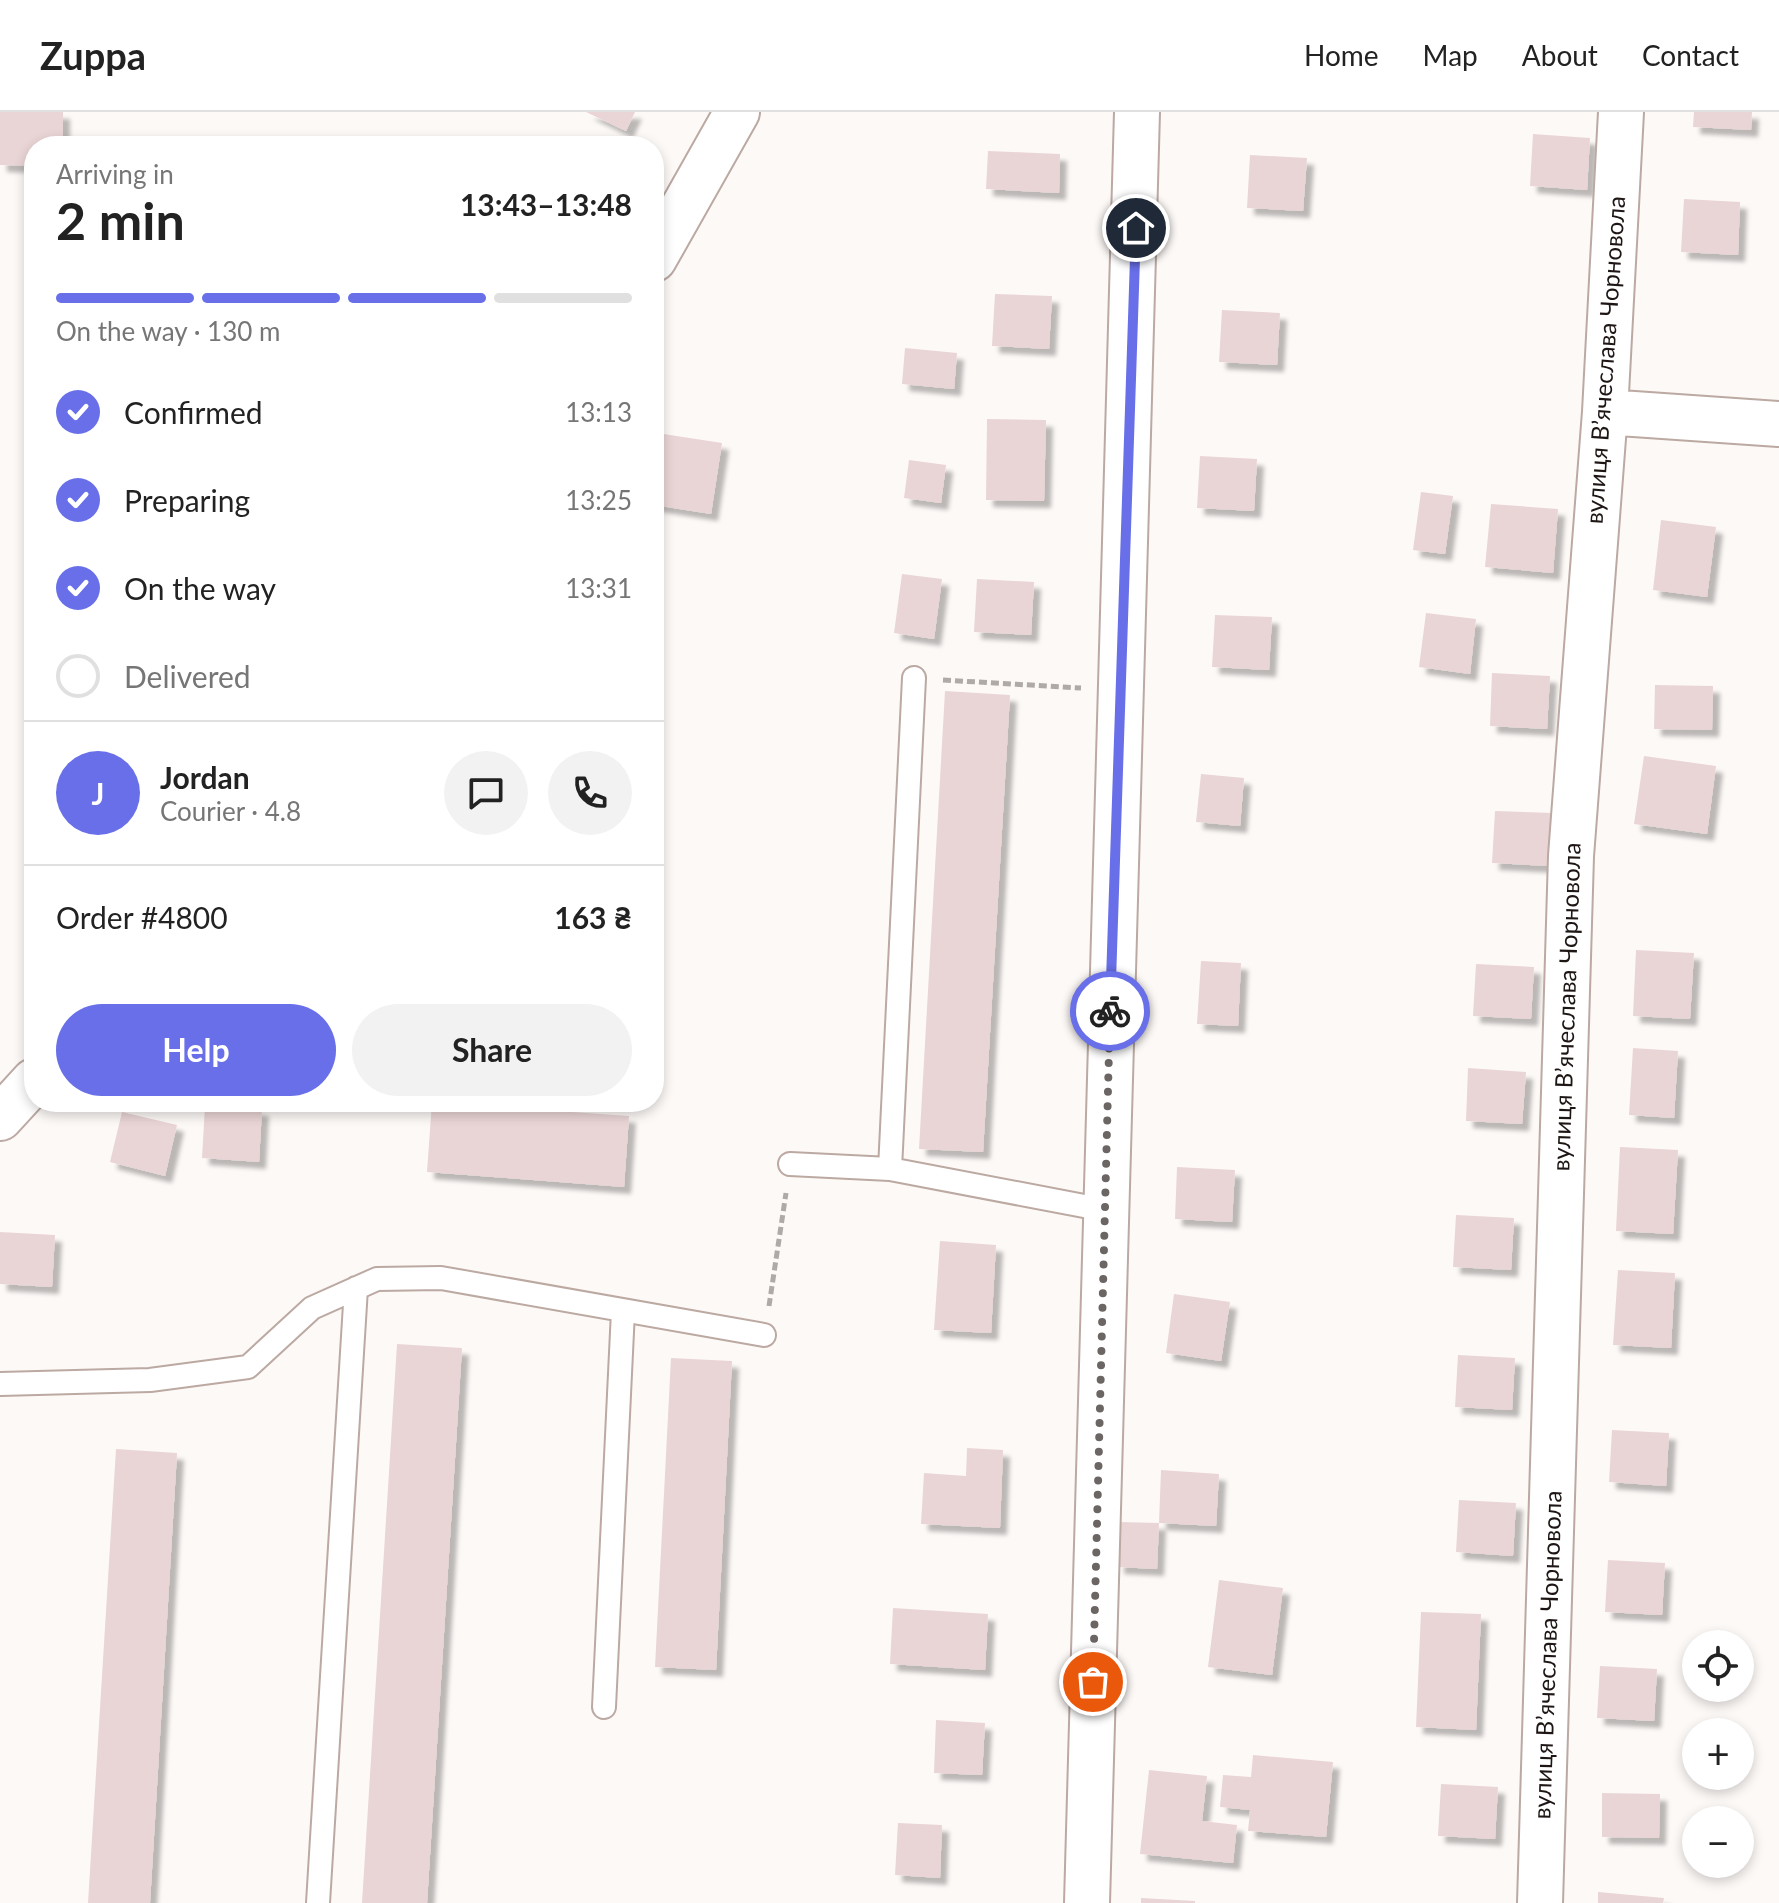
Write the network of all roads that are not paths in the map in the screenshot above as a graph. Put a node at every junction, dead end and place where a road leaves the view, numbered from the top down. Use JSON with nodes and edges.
{"nodes":[{"id":1,"x":737,"y":112,"type":"edge"},
{"id":2,"x":1137,"y":112,"type":"edge"},
{"id":3,"x":1621,"y":112,"type":"edge"},
{"id":4,"x":664,"y":241,"type":"edge"},
{"id":5,"x":1605,"y":412,"type":"junction"},
{"id":6,"x":1779,"y":424,"type":"edge"},
{"id":7,"x":914,"y":678,"type":"road end"},
{"id":8,"x":24,"y":1092,"type":"edge"},
{"id":9,"x":0,"y":1118,"type":"edge"},
{"id":10,"x":790,"y":1164,"type":"road end"},
{"id":11,"x":890,"y":1169,"type":"junction"},
{"id":12,"x":1105,"y":1210,"type":"junction"},
{"id":13,"x":356,"y":1288,"type":"junction"},
{"id":14,"x":623,"y":1311,"type":"junction"},
{"id":15,"x":764,"y":1335,"type":"road end"},
{"id":16,"x":0,"y":1384,"type":"edge"},
{"id":17,"x":604,"y":1707,"type":"dead end"},
{"id":18,"x":318,"y":1903,"type":"edge"},
{"id":19,"x":1087,"y":1903,"type":"edge"},
{"id":20,"x":1540,"y":1903,"type":"edge"}],
"edges":[{"from":1,"to":4,"type":"street"},
{"from":2,"to":12,"type":"street"},
{"from":3,"to":5,"type":"street","name":"вулиця Вʼячеслава Чорновола"},
{"from":5,"to":6,"type":"street"},
{"from":5,"to":20,"type":"street","name":"вулиця Вʼячеслава Чорновола"},
{"from":7,"to":11,"type":"lane"},
{"from":8,"to":9,"type":"street"},
{"from":10,"to":11,"type":"lane"},
{"from":11,"to":12,"type":"lane"},
{"from":12,"to":19,"type":"street"},
{"from":13,"to":14,"type":"lane"},
{"from":13,"to":16,"type":"lane"},
{"from":13,"to":18,"type":"lane"},
{"from":14,"to":15,"type":"lane"},
{"from":14,"to":17,"type":"lane"}]}
